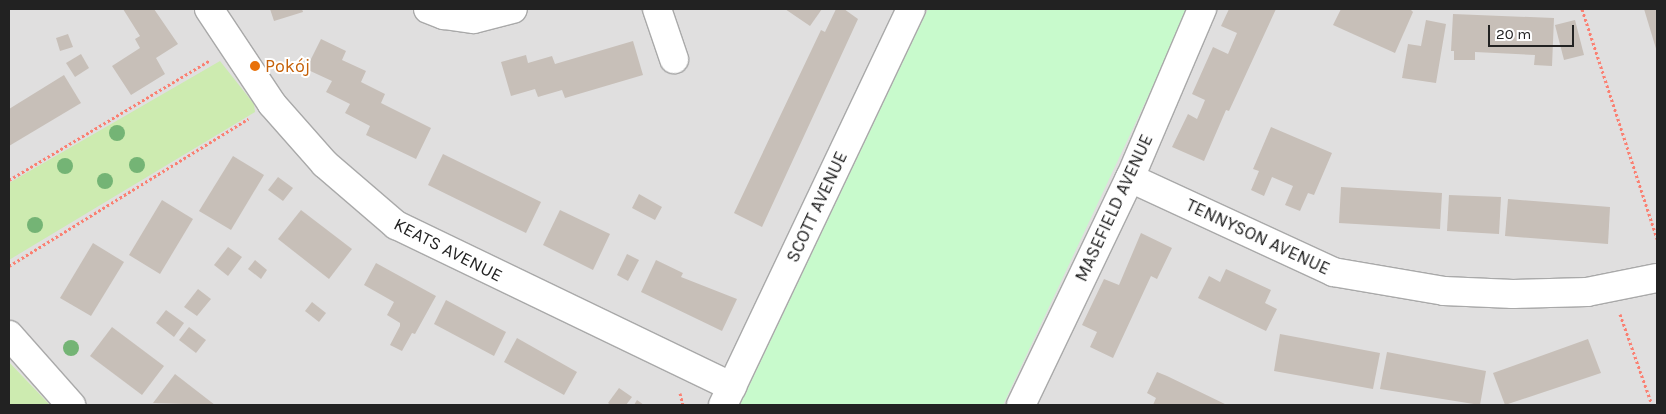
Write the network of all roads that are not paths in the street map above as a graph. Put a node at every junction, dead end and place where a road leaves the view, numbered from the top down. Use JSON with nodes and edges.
{"nodes":[{"id":1,"x":209,"y":9,"type":"edge"},
{"id":2,"x":428,"y":9,"type":"edge"},
{"id":3,"x":513,"y":9,"type":"edge"},
{"id":4,"x":657,"y":9,"type":"edge"},
{"id":5,"x":911,"y":9,"type":"edge"},
{"id":6,"x":1202,"y":9,"type":"edge"},
{"id":7,"x":674,"y":59,"type":"dead end"},
{"id":8,"x":1130,"y":178,"type":"junction"},
{"id":9,"x":1657,"y":278,"type":"edge"},
{"id":10,"x":9,"y":335,"type":"edge"},
{"id":11,"x":728,"y":396,"type":"edge"},
{"id":12,"x":71,"y":405,"type":"edge"},
{"id":13,"x":1020,"y":405,"type":"edge"}],
"edges":[{"from":1,"to":11,"type":"street","name":"KEATS AVENUE"},
{"from":2,"to":3,"type":"street"},
{"from":4,"to":7,"type":"street"},
{"from":5,"to":11,"type":"street","name":"SCOTT AVENUE"},
{"from":6,"to":8,"type":"street","name":"MASEFIELD AVENUE"},
{"from":8,"to":9,"type":"street","name":"TENNYSON AVENUE"},
{"from":8,"to":13,"type":"street","name":"MASEFIELD AVENUE"},
{"from":10,"to":12,"type":"street"}]}
